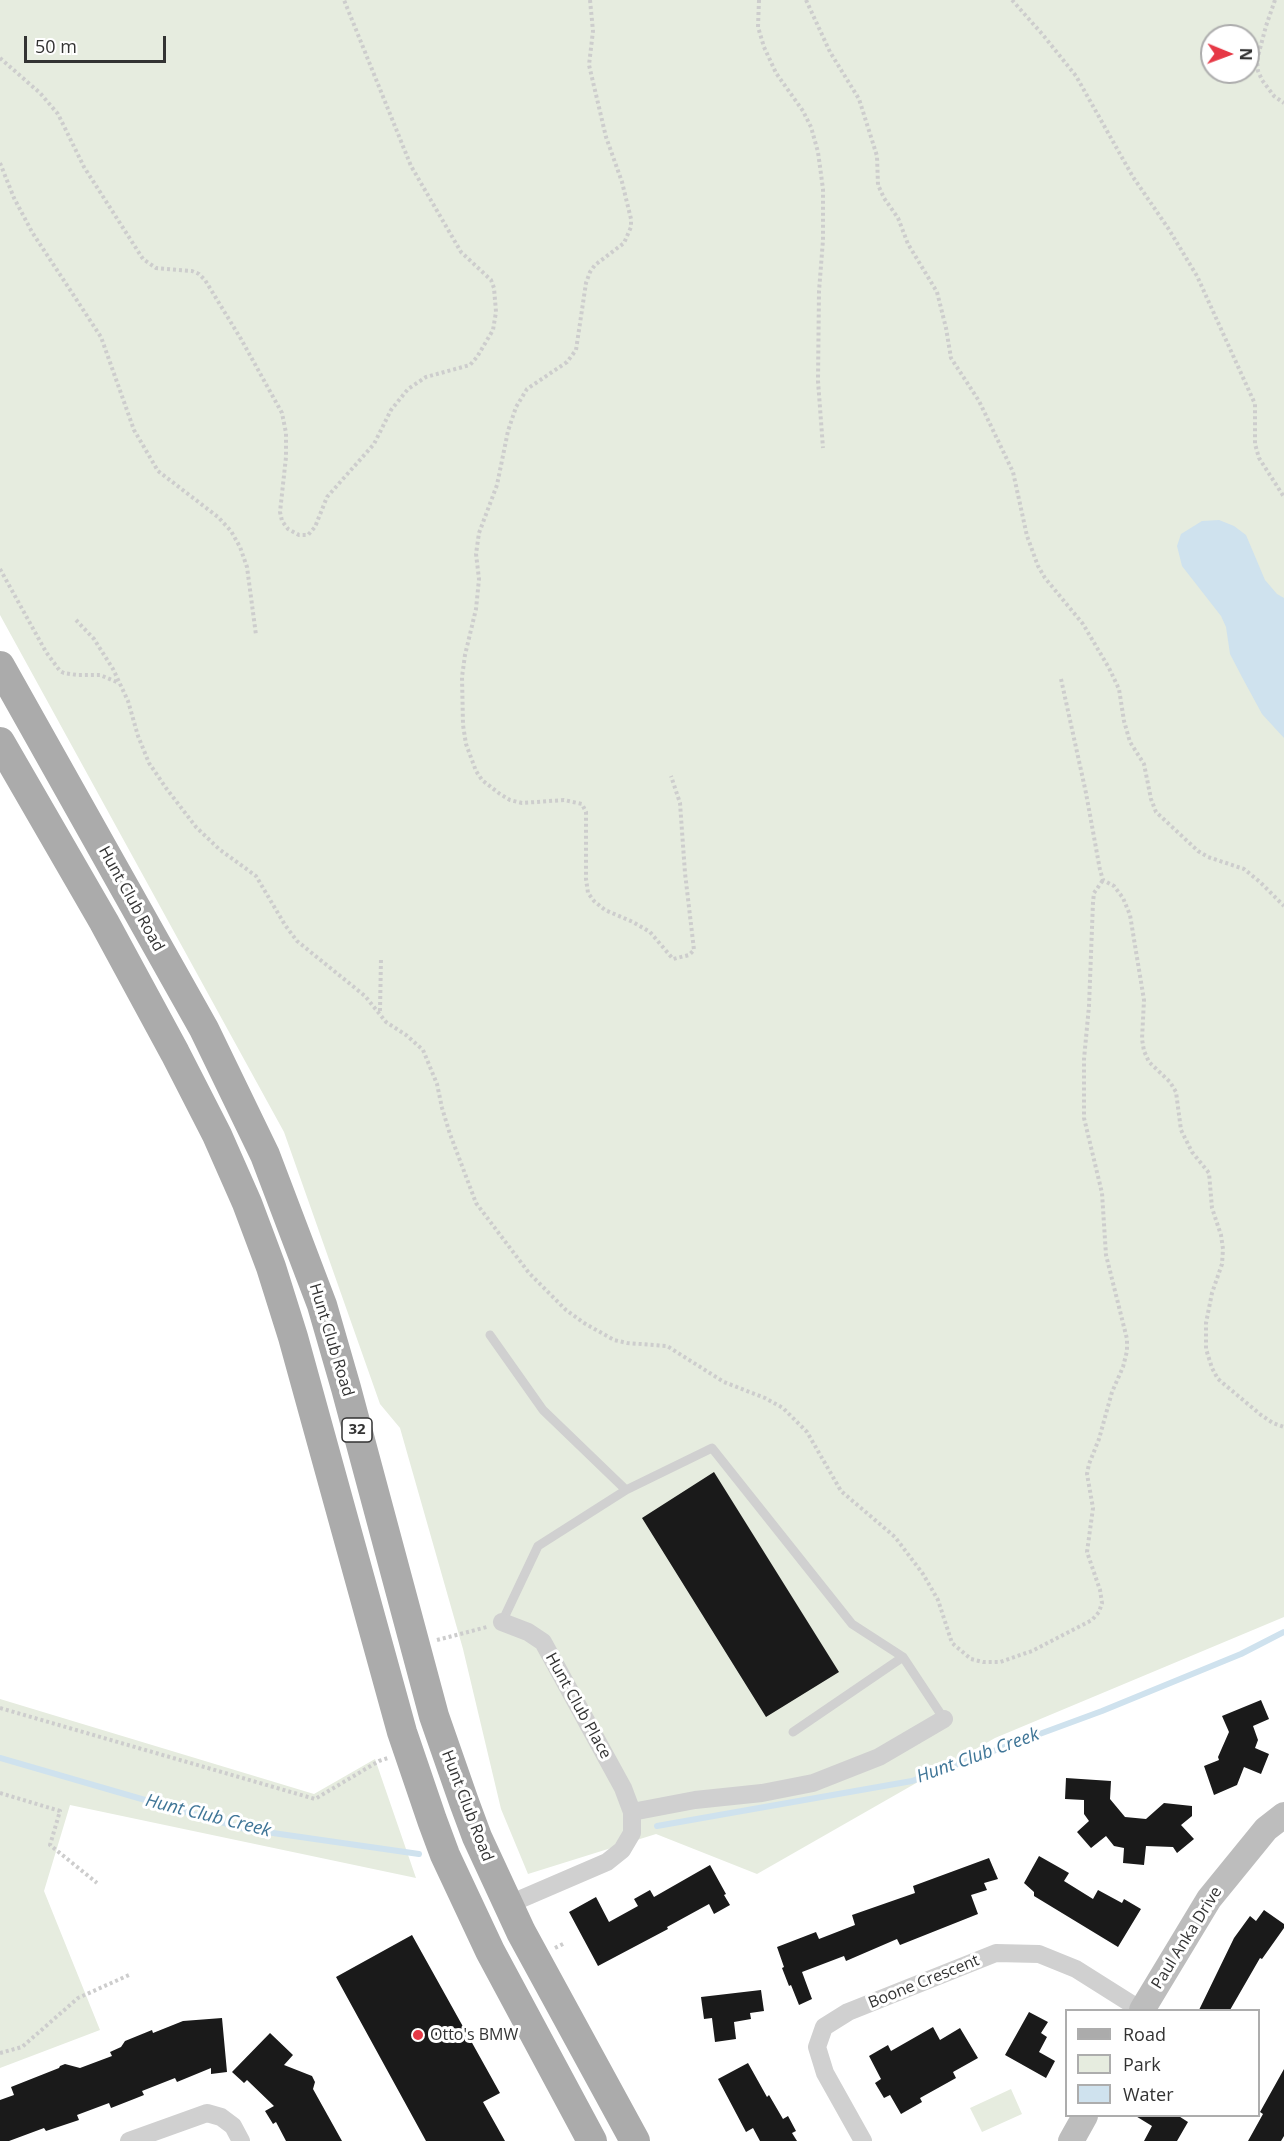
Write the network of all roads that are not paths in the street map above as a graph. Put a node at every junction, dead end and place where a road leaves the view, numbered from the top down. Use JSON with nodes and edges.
{"nodes":[{"id":1,"x":0,"y":666,"type":"edge"},
{"id":2,"x":0,"y":742,"type":"edge"},
{"id":3,"x":490,"y":1335,"type":"dead end"},
{"id":4,"x":626,"y":1490,"type":"junction"},
{"id":5,"x":502,"y":1622,"type":"joint"},
{"id":6,"x":903,"y":1656,"type":"junction"},
{"id":7,"x":944,"y":1719,"type":"joint"},
{"id":8,"x":793,"y":1732,"type":"dead end"},
{"id":9,"x":632,"y":1812,"type":"junction"},
{"id":10,"x":1284,"y":1815,"type":"edge"},
{"id":11,"x":507,"y":1905,"type":"junction"},
{"id":12,"x":1140,"y":2009,"type":"edge"},
{"id":13,"x":1143,"y":2009,"type":"edge"},
{"id":14,"x":1084,"y":2117,"type":"edge"},
{"id":15,"x":129,"y":2141,"type":"edge"},
{"id":16,"x":242,"y":2141,"type":"edge"},
{"id":17,"x":592,"y":2141,"type":"edge"},
{"id":18,"x":635,"y":2141,"type":"edge"},
{"id":19,"x":863,"y":2141,"type":"edge"},
{"id":20,"x":1071,"y":2141,"type":"edge"}],
"edges":[{"from":1,"to":11,"type":"main road","name":"Hunt Club Road","number":"32"},
{"from":2,"to":17,"type":"main road","number":"32"},
{"from":3,"to":4,"type":"lane"},
{"from":4,"to":5,"type":"lane"},
{"from":4,"to":6,"type":"lane"},
{"from":5,"to":9,"type":"street","name":"Hunt Club Place"},
{"from":6,"to":7,"type":"lane"},
{"from":6,"to":8,"type":"lane"},
{"from":7,"to":9,"type":"street"},
{"from":9,"to":11,"type":"street"},
{"from":10,"to":13,"type":"street","name":"Paul Anka Drive"},
{"from":11,"to":18,"type":"main road","name":"Hunt Club Road","number":"32"},
{"from":12,"to":19,"type":"street","name":"Boone Crescent"},
{"from":14,"to":20,"type":"street"},
{"from":15,"to":16,"type":"street"}]}
